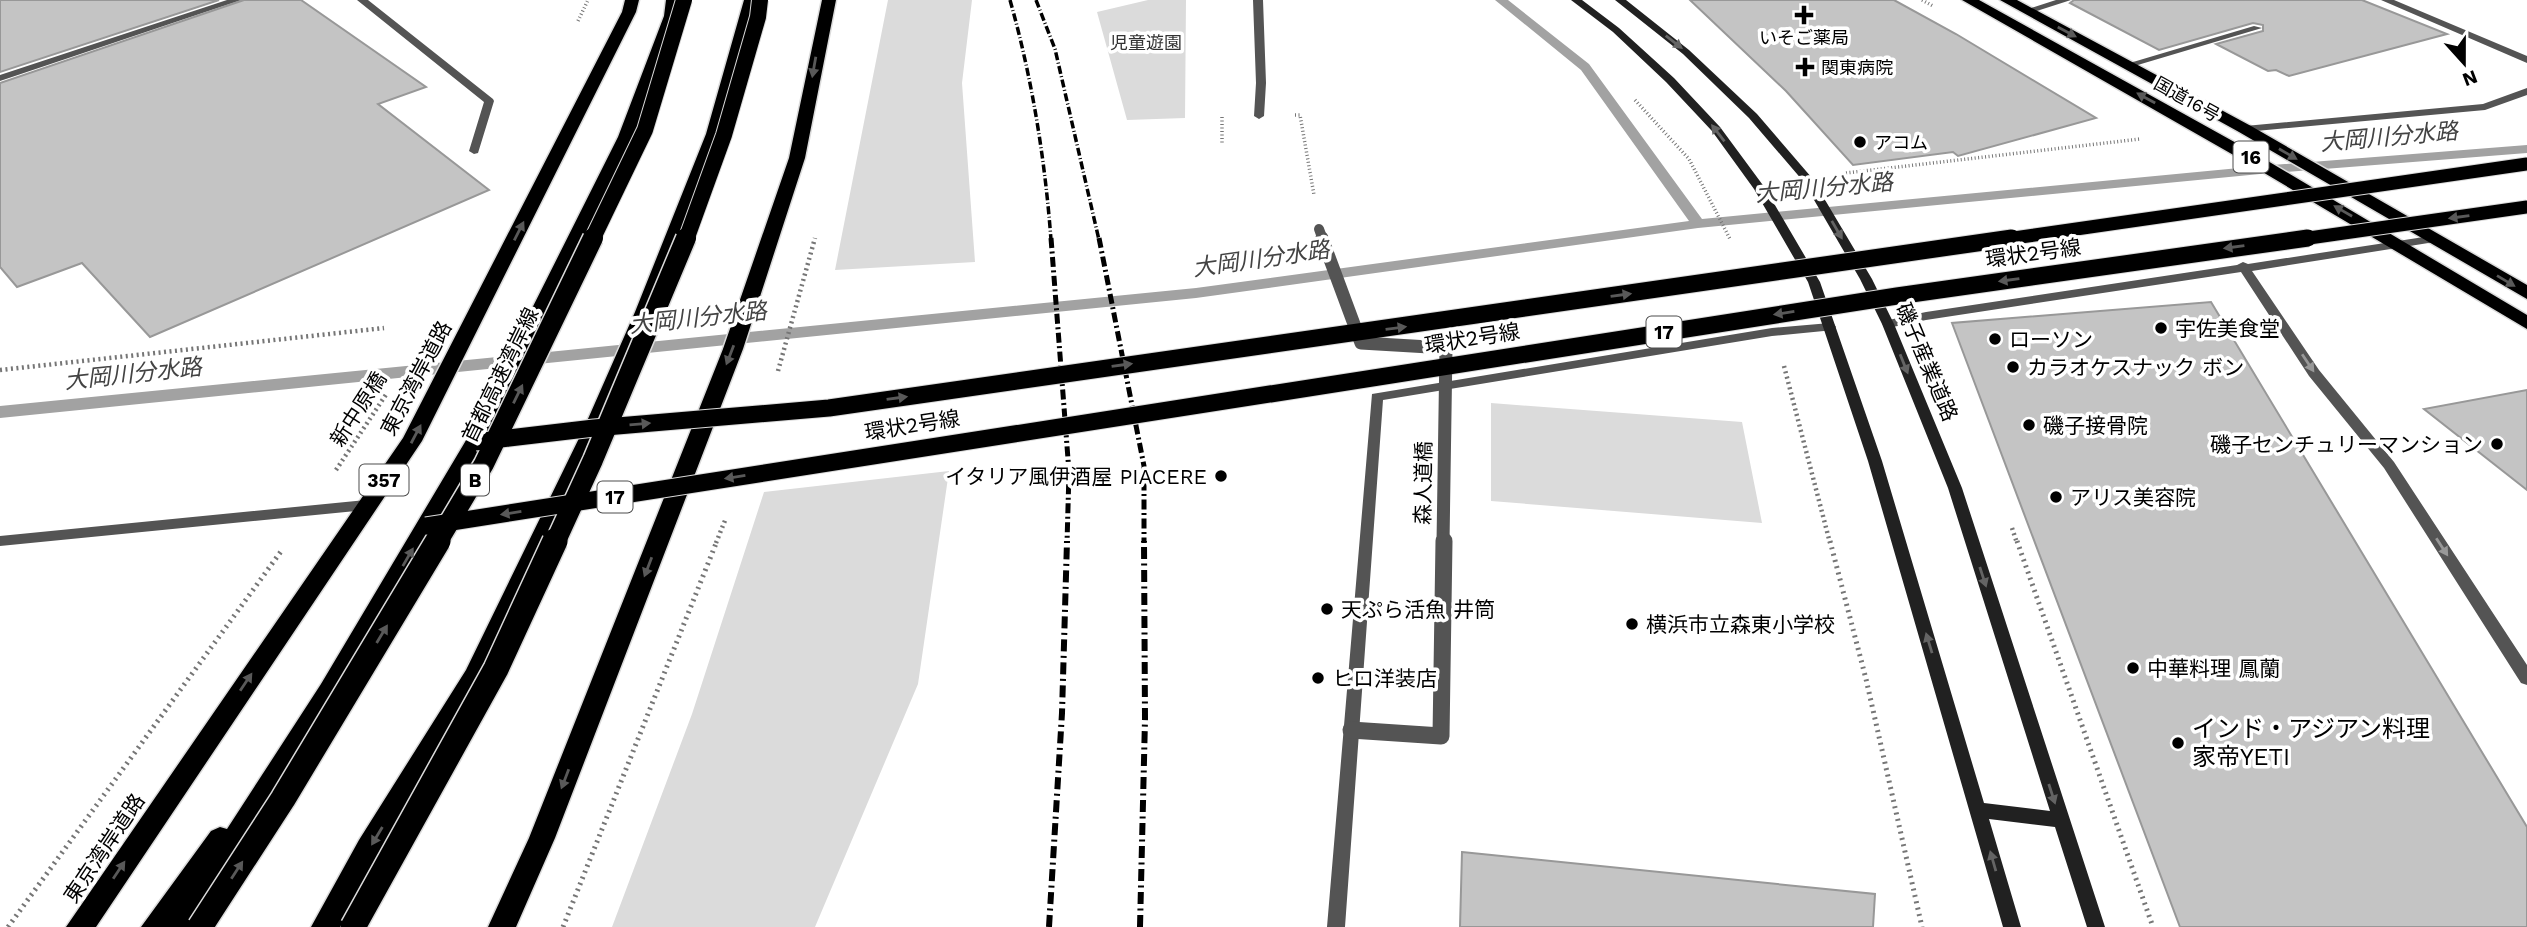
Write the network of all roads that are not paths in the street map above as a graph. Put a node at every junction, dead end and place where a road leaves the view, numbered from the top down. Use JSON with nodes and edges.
{"nodes":[{"id":1,"x":236,"y":0,"type":"edge"},
{"id":2,"x":362,"y":0,"type":"edge"},
{"id":3,"x":632,"y":0,"type":"edge"},
{"id":4,"x":760,"y":0,"type":"edge"},
{"id":5,"x":829,"y":0,"type":"edge"},
{"id":6,"x":1258,"y":0,"type":"edge"},
{"id":7,"x":1576,"y":0,"type":"edge"},
{"id":8,"x":1620,"y":0,"type":"edge"},
{"id":9,"x":1969,"y":0,"type":"edge"},
{"id":10,"x":2007,"y":0,"type":"edge"},
{"id":11,"x":2066,"y":0,"type":"edge"},
{"id":12,"x":2386,"y":0,"type":"edge"},
{"id":13,"x":676,"y":5,"type":"edge"},
{"id":14,"x":749,"y":9,"type":"edge"},
{"id":15,"x":2027,"y":11,"type":"junction"},
{"id":16,"x":2257,"y":28,"type":"dead end"},
{"id":17,"x":2527,"y":60,"type":"edge"},
{"id":18,"x":2128,"y":65,"type":"junction"},
{"id":19,"x":0,"y":78,"type":"edge"},
{"id":20,"x":2527,"y":91,"type":"edge"},
{"id":21,"x":1259,"y":116,"type":"road end"},
{"id":22,"x":2245,"y":129,"type":"junction"},
{"id":23,"x":474,"y":151,"type":"dead end"},
{"id":24,"x":2527,"y":164,"type":"edge"},
{"id":25,"x":2527,"y":207,"type":"edge"},
{"id":26,"x":1319,"y":229,"type":"road end"},
{"id":27,"x":2437,"y":239,"type":"junction"},
{"id":28,"x":2403,"y":245,"type":"junction"},
{"id":29,"x":2243,"y":266,"type":"junction"},
{"id":30,"x":2527,"y":293,"type":"edge"},
{"id":31,"x":2527,"y":323,"type":"edge"},
{"id":32,"x":1888,"y":324,"type":"junction"},
{"id":33,"x":1830,"y":327,"type":"junction"},
{"id":34,"x":594,"y":428,"type":"junction"},
{"id":35,"x":475,"y":442,"type":"junction"},
{"id":36,"x":366,"y":505,"type":"junction"},
{"id":37,"x":555,"y":506,"type":"junction"},
{"id":38,"x":426,"y":526,"type":"junction"},
{"id":39,"x":0,"y":541,"type":"edge"},
{"id":40,"x":475,"y":676,"type":"junction"},
{"id":41,"x":2527,"y":678,"type":"edge"},
{"id":42,"x":330,"y":691,"type":"junction"},
{"id":43,"x":1351,"y":730,"type":"junction"},
{"id":44,"x":1978,"y":810,"type":"junction"},
{"id":45,"x":2060,"y":820,"type":"junction"},
{"id":46,"x":80,"y":927,"type":"edge"},
{"id":47,"x":155,"y":927,"type":"edge"},
{"id":48,"x":179,"y":927,"type":"edge"},
{"id":49,"x":200,"y":927,"type":"edge"},
{"id":50,"x":325,"y":927,"type":"edge"},
{"id":51,"x":353,"y":927,"type":"edge"},
{"id":52,"x":502,"y":927,"type":"edge"},
{"id":53,"x":1336,"y":927,"type":"edge"},
{"id":54,"x":2012,"y":927,"type":"edge"},
{"id":55,"x":2096,"y":927,"type":"edge"}],
"edges":[{"from":1,"to":19,"type":"street"},
{"from":2,"to":23,"type":"street"},
{"from":36,"to":3,"type":"highway","name":"東京湾岸道路","number":"357","one_way":true},
{"from":4,"to":51,"type":"highway","bridge":true},
{"from":5,"to":52,"type":"highway","one_way":true},
{"from":6,"to":21,"type":"street"},
{"from":33,"to":7,"type":"street","one_way":true},
{"from":8,"to":32,"type":"street","name":"磯子産業道路","one_way":true},
{"from":28,"to":9,"type":"highway","name":"国道16号","number":"16","one_way":true},
{"from":10,"to":15,"type":"highway","name":"国道16号","number":"16"},
{"from":11,"to":15,"type":"street"},
{"from":12,"to":17,"type":"street"},
{"from":13,"to":35,"type":"highway"},
{"from":49,"to":13,"type":"highway","name":"首都高速湾岸線","number":"B","one_way":true,"bridge":true},
{"from":14,"to":34,"type":"highway"},
{"from":15,"to":18,"type":"highway","name":"国道16号","number":"16","one_way":true},
{"from":16,"to":18,"type":"street"},
{"from":18,"to":22,"type":"highway","name":"国道16号","number":"16"},
{"from":20,"to":22,"type":"street"},
{"from":22,"to":27,"type":"highway","name":"国道16号","number":"16","one_way":true},
{"from":34,"to":24,"type":"main road","name":"環状2号線","number":"17","one_way":true,"bridge":true},
{"from":25,"to":37,"type":"main road","name":"環状2号線","number":"17","one_way":true,"bridge":true},
{"from":26,"to":43,"type":"street","name":"森人道橋","bridge":true},
{"from":27,"to":28,"type":"street"},
{"from":27,"to":30,"type":"highway","name":"国道16号","number":"16","one_way":true},
{"from":28,"to":29,"type":"street"},
{"from":28,"to":31,"type":"highway","name":"国道16号","number":"16"},
{"from":29,"to":32,"type":"street"},
{"from":29,"to":41,"type":"street","one_way":true},
{"from":32,"to":45,"type":"street","name":"磯子産業道路","one_way":true},
{"from":33,"to":43,"type":"street"},
{"from":44,"to":33,"type":"street","one_way":true},
{"from":34,"to":35,"type":"main road","name":"環状2号線","number":"17","bridge":true},
{"from":34,"to":37,"type":"highway"},
{"from":35,"to":38,"type":"highway"},
{"from":36,"to":39,"type":"street"},
{"from":46,"to":36,"type":"highway","name":"東京湾岸道路","number":"357","one_way":true},
{"from":37,"to":38,"type":"main road","name":"環状2号線","number":"17","one_way":true,"bridge":true},
{"from":37,"to":40,"type":"highway"},
{"from":42,"to":38,"type":"highway","one_way":true},
{"from":40,"to":50,"type":"highway","one_way":true},
{"from":40,"to":51,"type":"highway","bridge":true},
{"from":42,"to":47,"type":"highway"},
{"from":42,"to":48,"type":"highway"},
{"from":43,"to":53,"type":"street"},
{"from":44,"to":45,"type":"street"},
{"from":54,"to":44,"type":"street","one_way":true},
{"from":45,"to":55,"type":"street","name":"磯子産業道路"}]}
